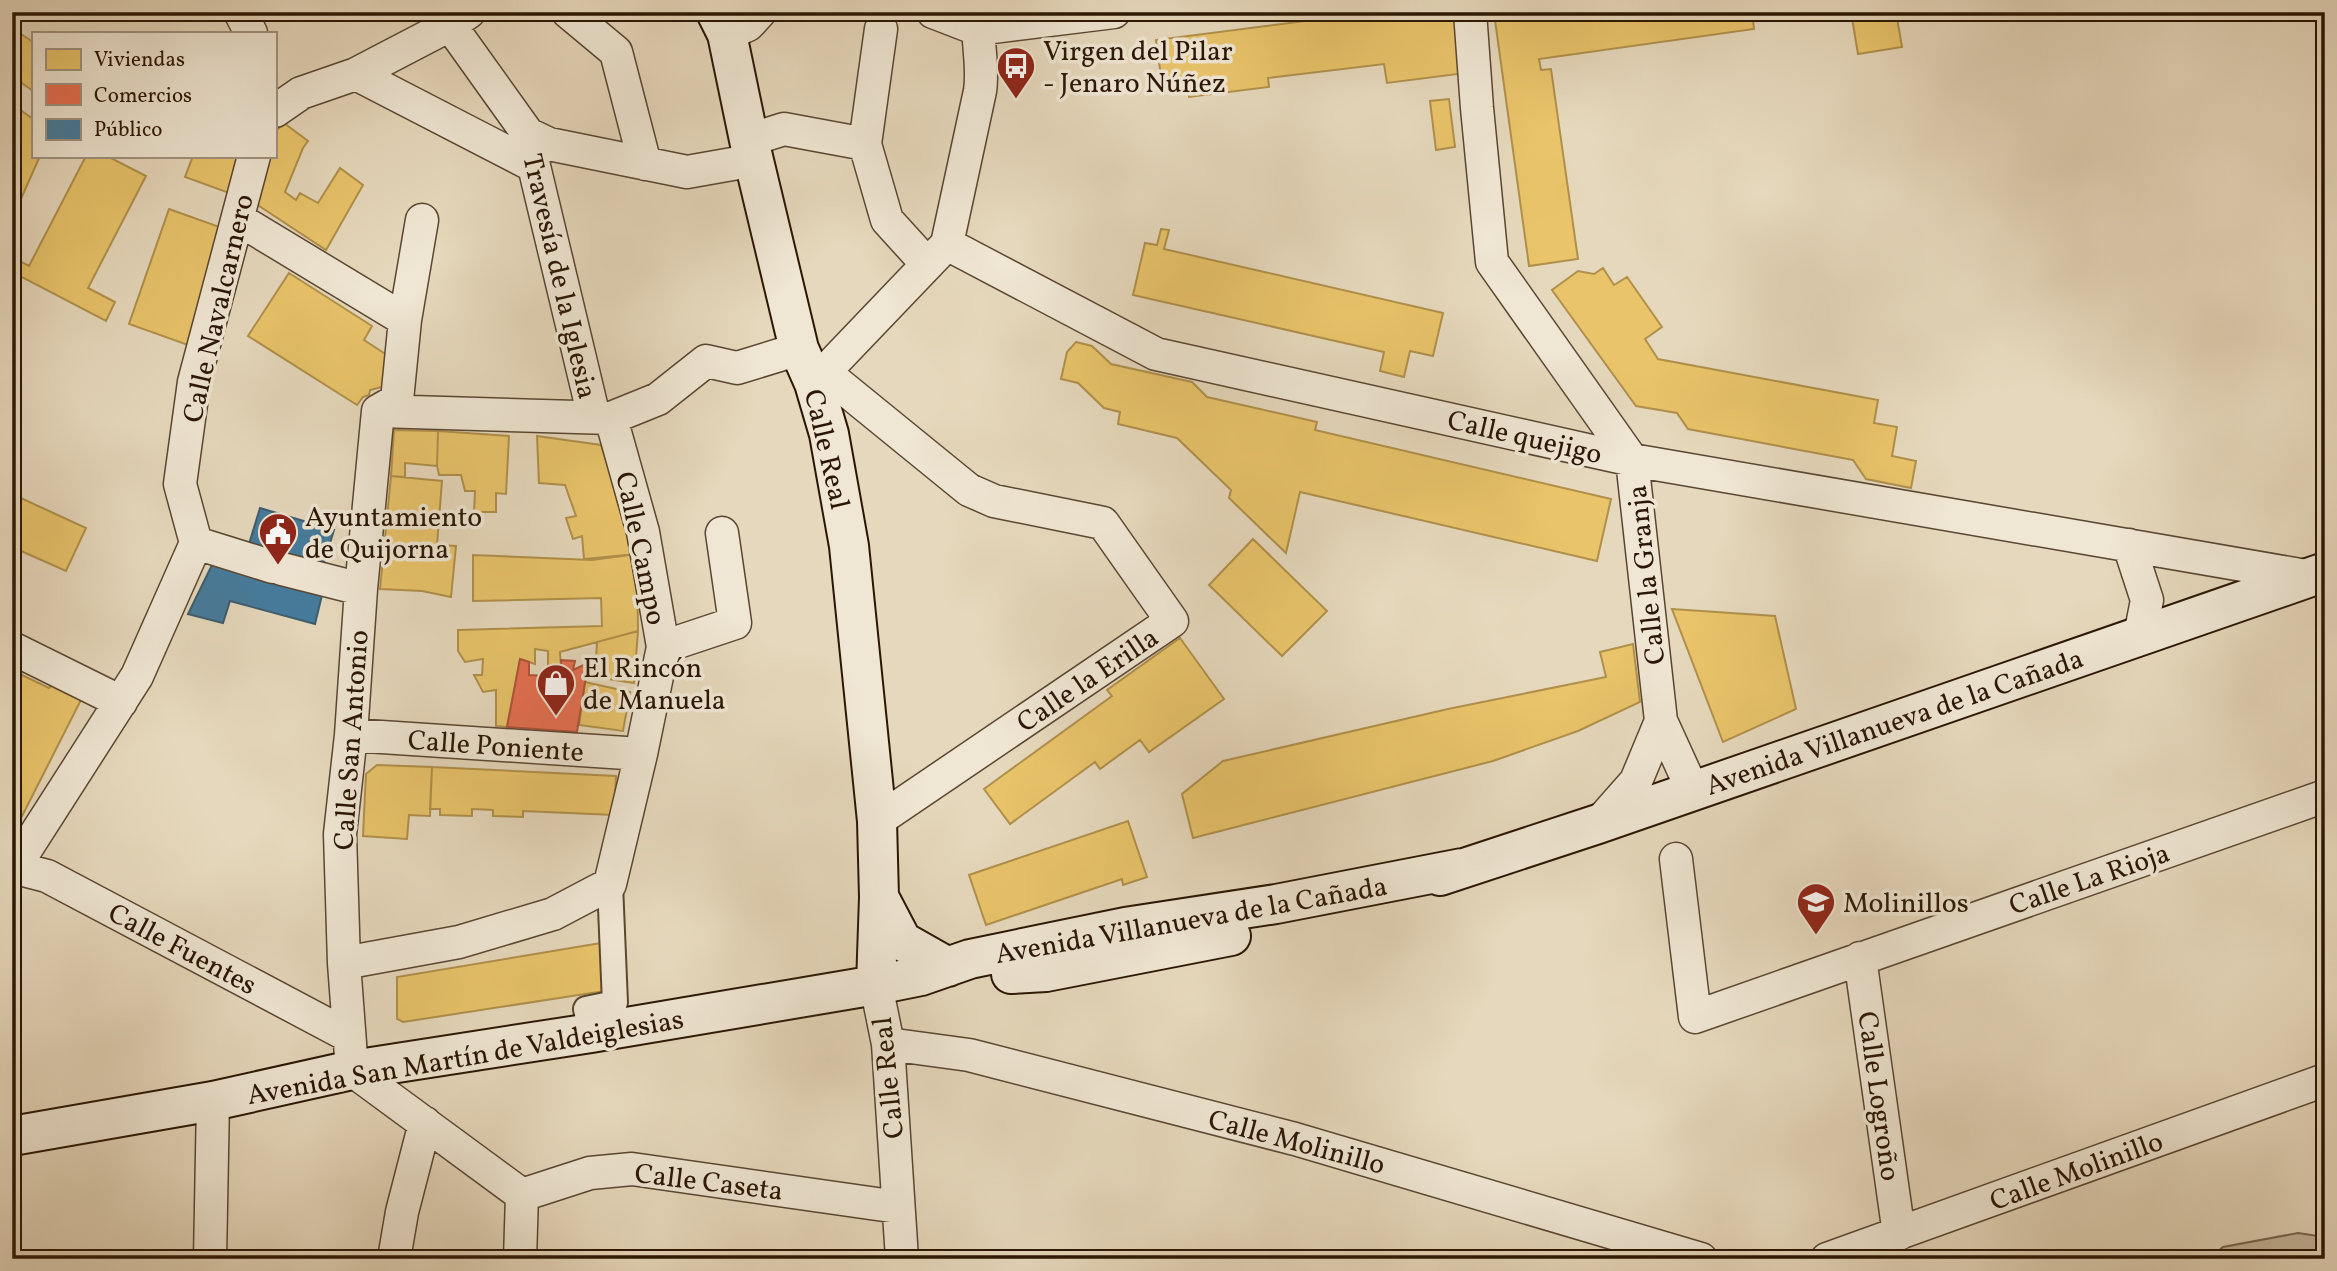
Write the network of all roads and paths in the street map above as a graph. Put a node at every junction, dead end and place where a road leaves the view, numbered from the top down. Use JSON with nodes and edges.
{"nodes":[{"id":1,"x":240,"y":12,"type":"edge"},
{"id":2,"x":568,"y":12,"type":"edge"},
{"id":3,"x":760,"y":12,"type":"edge"},
{"id":4,"x":933,"y":12,"type":"edge"},
{"id":5,"x":1114,"y":12,"type":"edge"},
{"id":6,"x":1470,"y":12,"type":"edge"},
{"id":7,"x":459,"y":19,"type":"edge"},
{"id":8,"x":978,"y":20,"type":"edge"},
{"id":9,"x":721,"y":23,"type":"edge"},
{"id":10,"x":881,"y":29,"type":"dead end"},
{"id":11,"x":250,"y":32,"type":"edge"},
{"id":12,"x":356,"y":74,"type":"junction"},
{"id":13,"x":276,"y":110,"type":"edge"},
{"id":14,"x":528,"y":134,"type":"junction"},
{"id":15,"x":865,"y":144,"type":"junction"},
{"id":16,"x":752,"y":150,"type":"junction"},
{"id":17,"x":253,"y":158,"type":"edge"},
{"id":18,"x":645,"y":164,"type":"junction"},
{"id":19,"x":534,"y":166,"type":"junction"},
{"id":20,"x":238,"y":219,"type":"junction"},
{"id":21,"x":422,"y":220,"type":"dead end"},
{"id":22,"x":937,"y":254,"type":"junction"},
{"id":23,"x":405,"y":320,"type":"junction"},
{"id":24,"x":812,"y":368,"type":"junction"},
{"id":25,"x":378,"y":411,"type":"junction"},
{"id":26,"x":603,"y":418,"type":"junction"},
{"id":27,"x":1632,"y":460,"type":"junction"},
{"id":28,"x":722,"y":533,"type":"dead end"},
{"id":29,"x":197,"y":543,"type":"junction"},
{"id":30,"x":2129,"y":545,"type":"junction"},
{"id":31,"x":2318,"y":574,"type":"edge"},
{"id":32,"x":361,"y":589,"type":"junction"},
{"id":33,"x":2140,"y":636,"type":"junction"},
{"id":34,"x":663,"y":647,"type":"junction"},
{"id":35,"x":12,"y":648,"type":"edge"},
{"id":36,"x":121,"y":702,"type":"junction"},
{"id":37,"x":1661,"y":721,"type":"junction"},
{"id":38,"x":351,"y":735,"type":"junction"},
{"id":39,"x":641,"y":754,"type":"junction"},
{"id":40,"x":1693,"y":791,"type":"junction"},
{"id":41,"x":2325,"y":796,"type":"edge"},
{"id":42,"x":877,"y":821,"type":"junction"},
{"id":43,"x":1598,"y":824,"type":"junction"},
{"id":44,"x":1676,"y":859,"type":"dead end"},
{"id":45,"x":13,"y":869,"type":"edge"},
{"id":46,"x":610,"y":884,"type":"junction"},
{"id":47,"x":879,"y":897,"type":"junction"},
{"id":48,"x":1860,"y":958,"type":"junction"},
{"id":49,"x":344,"y":963,"type":"junction"},
{"id":50,"x":934,"y":971,"type":"junction"},
{"id":51,"x":876,"y":985,"type":"junction"},
{"id":52,"x":591,"y":1033,"type":"junction"},
{"id":53,"x":888,"y":1044,"type":"junction"},
{"id":54,"x":350,"y":1053,"type":"junction"},
{"id":55,"x":2325,"y":1080,"type":"edge"},
{"id":56,"x":214,"y":1101,"type":"junction"},
{"id":57,"x":425,"y":1124,"type":"junction"},
{"id":58,"x":12,"y":1136,"type":"edge"},
{"id":59,"x":522,"y":1195,"type":"junction"},
{"id":60,"x":898,"y":1208,"type":"junction"},
{"id":61,"x":1899,"y":1234,"type":"junction"},
{"id":62,"x":906,"y":1256,"type":"edge"},
{"id":63,"x":210,"y":1259,"type":"edge"},
{"id":64,"x":394,"y":1259,"type":"edge"},
{"id":65,"x":520,"y":1259,"type":"edge"},
{"id":66,"x":1701,"y":1259,"type":"edge"},
{"id":67,"x":1827,"y":1259,"type":"edge"}],
"edges":[{"from":1,"to":11,"type":"street"},
{"from":2,"to":18,"type":"street"},
{"from":3,"to":9,"type":"street"},
{"from":4,"to":8,"type":"street"},
{"from":5,"to":8,"type":"street"},
{"from":6,"to":27,"type":"street","name":"Calle la Granja"},
{"from":7,"to":12,"type":"street"},
{"from":7,"to":14,"type":"street"},
{"from":8,"to":22,"type":"street"},
{"from":9,"to":16,"type":"main road","name":"Calle Real"},
{"from":10,"to":15,"type":"street"},
{"from":12,"to":13,"type":"street"},
{"from":12,"to":19,"type":"street"},
{"from":14,"to":18,"type":"street"},
{"from":14,"to":19,"type":"street","name":"Travesía de la Iglesia"},
{"from":15,"to":16,"type":"street"},
{"from":15,"to":22,"type":"street","name":"Calle quejigo"},
{"from":16,"to":18,"type":"street"},
{"from":16,"to":24,"type":"main road","name":"Calle Real"},
{"from":17,"to":20,"type":"street","name":"Calle Navalcarnero"},
{"from":19,"to":26,"type":"street","name":"Travesía de la Iglesia"},
{"from":20,"to":23,"type":"street"},
{"from":20,"to":29,"type":"street","name":"Calle Navalcarnero"},
{"from":21,"to":23,"type":"street"},
{"from":22,"to":24,"type":"street"},
{"from":22,"to":27,"type":"street","name":"Calle quejigo"},
{"from":23,"to":25,"type":"street"},
{"from":24,"to":26,"type":"street"},
{"from":24,"to":42,"type":"main road","name":"Calle Real"},
{"from":24,"to":42,"type":"street","name":"Calle la Erilla"},
{"from":25,"to":26,"type":"street"},
{"from":25,"to":32,"type":"street","name":"Calle San Antonio"},
{"from":26,"to":34,"type":"street","name":"Calle Campo"},
{"from":27,"to":30,"type":"street","name":"Calle quejigo"},
{"from":27,"to":37,"type":"street","name":"Calle la Granja"},
{"from":28,"to":34,"type":"street"},
{"from":29,"to":32,"type":"street"},
{"from":29,"to":36,"type":"street"},
{"from":30,"to":31,"type":"street","name":"Calle quejigo"},
{"from":30,"to":33,"type":"street"},
{"from":31,"to":33,"type":"main road","name":"Avenida Villanueva de la Cañada"},
{"from":32,"to":38,"type":"street","name":"Calle San Antonio"},
{"from":33,"to":40,"type":"main road","name":"Avenida Villanueva de la Cañada"},
{"from":34,"to":39,"type":"street","name":"Calle Campo"},
{"from":35,"to":36,"type":"street"},
{"from":36,"to":45,"type":"street"},
{"from":37,"to":40,"type":"street","name":"Calle la Granja"},
{"from":37,"to":43,"type":"street","name":"Calle la Granja"},
{"from":38,"to":39,"type":"street","name":"Calle Poniente"},
{"from":38,"to":49,"type":"street","name":"Calle San Antonio"},
{"from":39,"to":46,"type":"street","name":"Calle Campo"},
{"from":40,"to":43,"type":"main road","name":"Avenida Villanueva de la Cañada"},
{"from":41,"to":48,"type":"street","name":"Calle La Rioja"},
{"from":42,"to":47,"type":"main road","name":"Calle Real"},
{"from":43,"to":50,"type":"main road","name":"Avenida Villanueva de la Cañada"},
{"from":44,"to":48,"type":"street","name":"Calle La Rioja"},
{"from":45,"to":54,"type":"street","name":"Calle Fuentes"},
{"from":46,"to":49,"type":"street"},
{"from":46,"to":52,"type":"street","name":"Calle Campo"},
{"from":47,"to":50,"type":"main road","name":"Calle Real"},
{"from":47,"to":51,"type":"main road","name":"Calle Real"},
{"from":48,"to":61,"type":"street","name":"Calle Logroño"},
{"from":49,"to":54,"type":"street","name":"Calle San Antonio"},
{"from":50,"to":51,"type":"main road","name":"Avenida Villanueva de la Cañada"},
{"from":51,"to":52,"type":"main road","name":"Avenida San Martín de Valdeiglesias"},
{"from":51,"to":53,"type":"street","name":"Calle Real"},
{"from":52,"to":54,"type":"main road","name":"Avenida San Martín de Valdeiglesias"},
{"from":53,"to":60,"type":"street","name":"Calle Real"},
{"from":53,"to":66,"type":"street","name":"Calle Molinillo"},
{"from":54,"to":56,"type":"main road","name":"Avenida San Martín de Valdeiglesias"},
{"from":54,"to":57,"type":"street","name":"Calle Fuentes"},
{"from":55,"to":61,"type":"street","name":"Calle Molinillo"},
{"from":56,"to":58,"type":"main road","name":"Avenida San Martín de Valdeiglesias"},
{"from":56,"to":63,"type":"street"},
{"from":57,"to":59,"type":"street","name":"Calle Fuentes"},
{"from":57,"to":64,"type":"street"},
{"from":59,"to":60,"type":"street","name":"Calle Caseta"},
{"from":59,"to":65,"type":"street"},
{"from":60,"to":62,"type":"street","name":"Calle Real"},
{"from":61,"to":67,"type":"street","name":"Calle Molinillo"}]}
